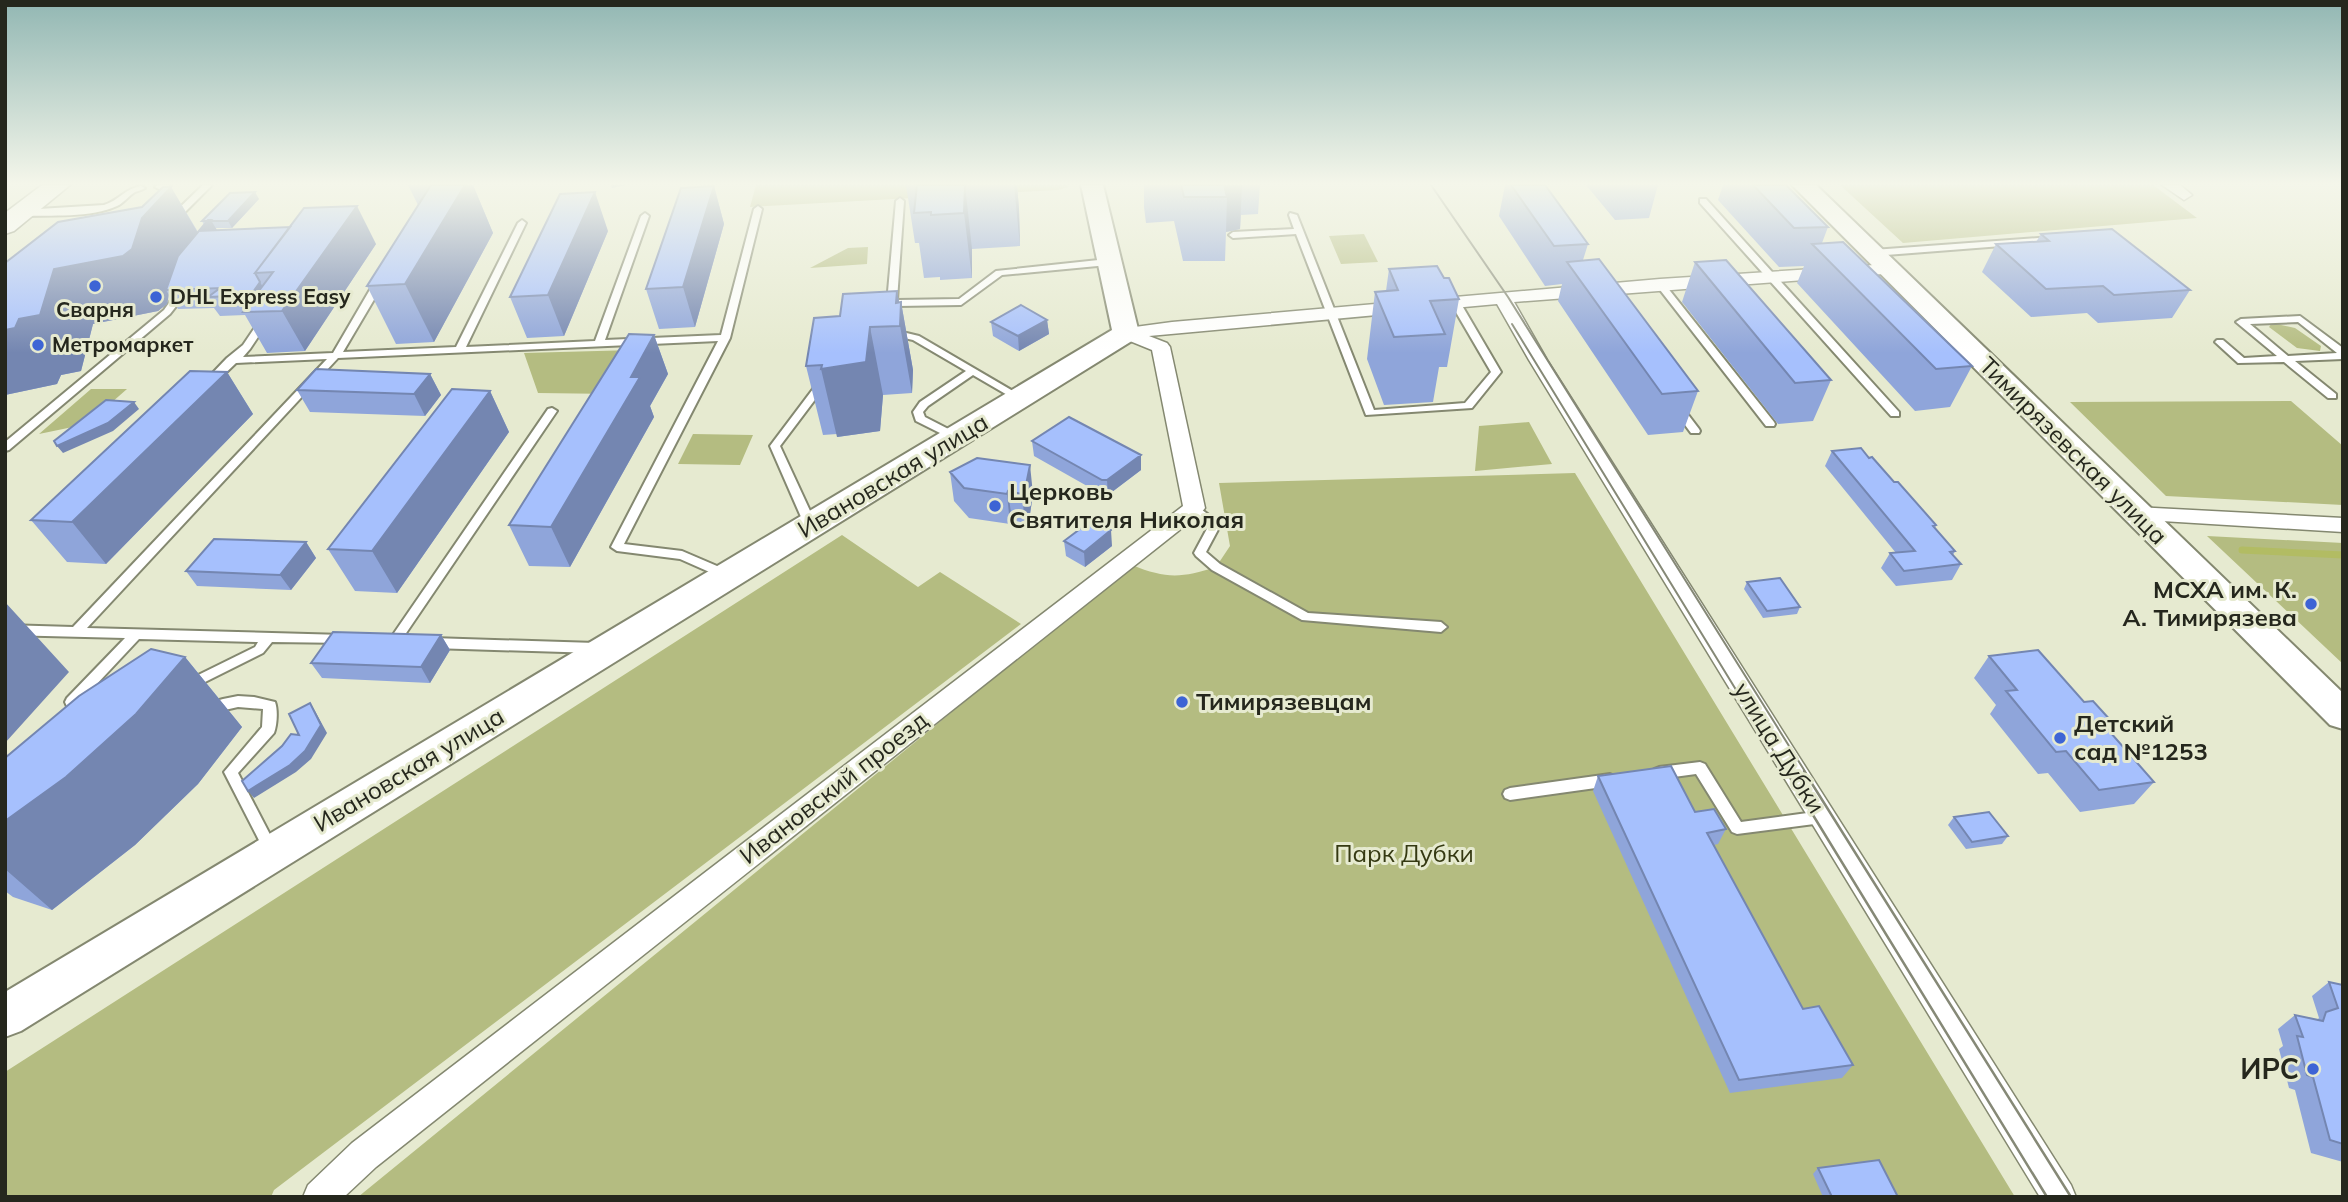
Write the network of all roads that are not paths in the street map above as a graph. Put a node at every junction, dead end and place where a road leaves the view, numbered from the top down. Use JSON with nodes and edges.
{"nodes":[{"id":1,"x":513,"y":241,"type":"edge"},
{"id":2,"x":636,"y":241,"type":"edge"},
{"id":3,"x":750,"y":241,"type":"edge"},
{"id":4,"x":897,"y":241,"type":"edge"},
{"id":5,"x":1104,"y":241,"type":"edge"},
{"id":6,"x":1303,"y":241,"type":"edge"},
{"id":7,"x":1739,"y":241,"type":"edge"},
{"id":8,"x":1861,"y":241,"type":"edge"},
{"id":9,"x":2045,"y":241,"type":"edge"},
{"id":10,"x":1881,"y":261,"type":"junction"},
{"id":11,"x":1108,"y":262,"type":"junction"},
{"id":12,"x":183,"y":274,"type":"edge"},
{"id":13,"x":383,"y":275,"type":"edge"},
{"id":14,"x":1771,"y":277,"type":"junction"},
{"id":15,"x":1660,"y":284,"type":"junction"},
{"id":16,"x":1502,"y":298,"type":"junction"},
{"id":17,"x":1455,"y":302,"type":"junction"},
{"id":18,"x":270,"y":310,"type":"edge"},
{"id":19,"x":1331,"y":312,"type":"junction"},
{"id":20,"x":891,"y":318,"type":"junction"},
{"id":21,"x":876,"y":332,"type":"edge"},
{"id":22,"x":1126,"y":333,"type":"junction"},
{"id":23,"x":725,"y":338,"type":"junction"},
{"id":24,"x":2220,"y":342,"type":"dead end"},
{"id":25,"x":599,"y":343,"type":"junction"},
{"id":26,"x":1161,"y":347,"type":"joint"},
{"id":27,"x":459,"y":349,"type":"junction"},
{"id":28,"x":2343,"y":354,"type":"edge"},
{"id":29,"x":336,"y":355,"type":"junction"},
{"id":30,"x":2286,"y":359,"type":"junction"},
{"id":31,"x":231,"y":360,"type":"junction"},
{"id":32,"x":824,"y":366,"type":"edge"},
{"id":33,"x":974,"y":371,"type":"junction"},
{"id":34,"x":197,"y":394,"type":"edge"},
{"id":35,"x":2332,"y":396,"type":"dead end"},
{"id":36,"x":1020,"y":398,"type":"junction"},
{"id":37,"x":1672,"y":399,"type":"edge"},
{"id":38,"x":552,"y":411,"type":"dead end"},
{"id":39,"x":1895,"y":414,"type":"dead end"},
{"id":40,"x":1770,"y":424,"type":"dead end"},
{"id":41,"x":1695,"y":431,"type":"dead end"},
{"id":42,"x":957,"y":437,"type":"junction"},
{"id":43,"x":5,"y":448,"type":"edge"},
{"id":44,"x":1194,"y":508,"type":"junction"},
{"id":45,"x":2136,"y":514,"type":"junction"},
{"id":46,"x":2343,"y":524,"type":"edge"},
{"id":47,"x":811,"y":526,"type":"junction"},
{"id":48,"x":729,"y":576,"type":"junction"},
{"id":49,"x":1441,"y":627,"type":"dead end"},
{"id":50,"x":5,"y":630,"type":"edge"},
{"id":51,"x":21,"y":630,"type":"junction"},
{"id":52,"x":76,"y":632,"type":"junction"},
{"id":53,"x":136,"y":634,"type":"junction"},
{"id":54,"x":269,"y":638,"type":"junction"},
{"id":55,"x":355,"y":640,"type":"edge"},
{"id":56,"x":5,"y":647,"type":"edge"},
{"id":57,"x":609,"y":649,"type":"junction"},
{"id":58,"x":179,"y":690,"type":"edge"},
{"id":59,"x":195,"y":715,"type":"dead end"},
{"id":60,"x":2343,"y":715,"type":"edge"},
{"id":61,"x":86,"y":723,"type":"edge"},
{"id":62,"x":1634,"y":777,"type":"joint"},
{"id":63,"x":1510,"y":793,"type":"dead end"},
{"id":64,"x":1822,"y":817,"type":"junction"},
{"id":65,"x":272,"y":853,"type":"junction"},
{"id":66,"x":5,"y":1016,"type":"edge"},
{"id":67,"x":320,"y":1197,"type":"edge"},
{"id":68,"x":2059,"y":1197,"type":"edge"}],
"edges":[{"from":1,"to":27,"type":"lane"},
{"from":2,"to":25,"type":"lane"},
{"from":3,"to":23,"type":"lane"},
{"from":4,"to":20,"type":"lane"},
{"from":5,"to":11,"type":"street"},
{"from":6,"to":19,"type":"lane"},
{"from":7,"to":14,"type":"lane"},
{"from":8,"to":10,"type":"street","name":"Тимирязевская улица"},
{"from":9,"to":10,"type":"lane"},
{"from":10,"to":14,"type":"street","name":"Ивановская улица"},
{"from":10,"to":45,"type":"street","name":"Тимирязевская улица"},
{"from":11,"to":20,"type":"lane"},
{"from":11,"to":22,"type":"street"},
{"from":12,"to":43,"type":"lane"},
{"from":13,"to":29,"type":"lane"},
{"from":14,"to":15,"type":"street","name":"Ивановская улица"},
{"from":14,"to":39,"type":"lane"},
{"from":15,"to":16,"type":"street","name":"Ивановская улица"},
{"from":15,"to":40,"type":"lane"},
{"from":16,"to":17,"type":"street","name":"Ивановская улица"},
{"from":16,"to":64,"type":"street","name":"улица Дубки"},
{"from":17,"to":19,"type":"street","name":"Ивановская улица"},
{"from":17,"to":19,"type":"lane"},
{"from":18,"to":31,"type":"lane"},
{"from":19,"to":22,"type":"street","name":"Ивановская улица"},
{"from":20,"to":21,"type":"lane"},
{"from":20,"to":33,"type":"lane"},
{"from":22,"to":26,"type":"street"},
{"from":22,"to":36,"type":"street","name":"Ивановская улица"},
{"from":23,"to":25,"type":"lane"},
{"from":23,"to":48,"type":"lane"},
{"from":24,"to":30,"type":"lane"},
{"from":25,"to":27,"type":"lane"},
{"from":26,"to":44,"type":"street"},
{"from":27,"to":29,"type":"lane"},
{"from":28,"to":30,"type":"lane"},
{"from":28,"to":30,"type":"lane"},
{"from":29,"to":31,"type":"lane"},
{"from":29,"to":52,"type":"lane"},
{"from":30,"to":35,"type":"lane"},
{"from":31,"to":34,"type":"lane"},
{"from":32,"to":47,"type":"lane"},
{"from":33,"to":36,"type":"lane"},
{"from":33,"to":42,"type":"lane"},
{"from":36,"to":42,"type":"street","name":"Ивановская улица"},
{"from":37,"to":41,"type":"lane"},
{"from":38,"to":57,"type":"lane"},
{"from":42,"to":47,"type":"street","name":"Ивановская улица"},
{"from":44,"to":49,"type":"lane"},
{"from":44,"to":67,"type":"street","name":"Ивановский проезд"},
{"from":45,"to":46,"type":"street"},
{"from":45,"to":60,"type":"street","name":"Тимирязевская улица"},
{"from":47,"to":48,"type":"street","name":"Ивановская улица"},
{"from":48,"to":57,"type":"street","name":"Ивановская улица"},
{"from":50,"to":51,"type":"lane"},
{"from":51,"to":52,"type":"lane"},
{"from":51,"to":56,"type":"lane"},
{"from":52,"to":53,"type":"lane"},
{"from":53,"to":54,"type":"lane"},
{"from":53,"to":61,"type":"lane"},
{"from":54,"to":55,"type":"lane"},
{"from":54,"to":58,"type":"lane"},
{"from":57,"to":65,"type":"street","name":"Ивановская улица"},
{"from":59,"to":65,"type":"lane"},
{"from":62,"to":63,"type":"lane"},
{"from":62,"to":64,"type":"lane"},
{"from":64,"to":68,"type":"street","name":"улица Дубки"},
{"from":65,"to":66,"type":"street","name":"Ивановская улица"}]}
